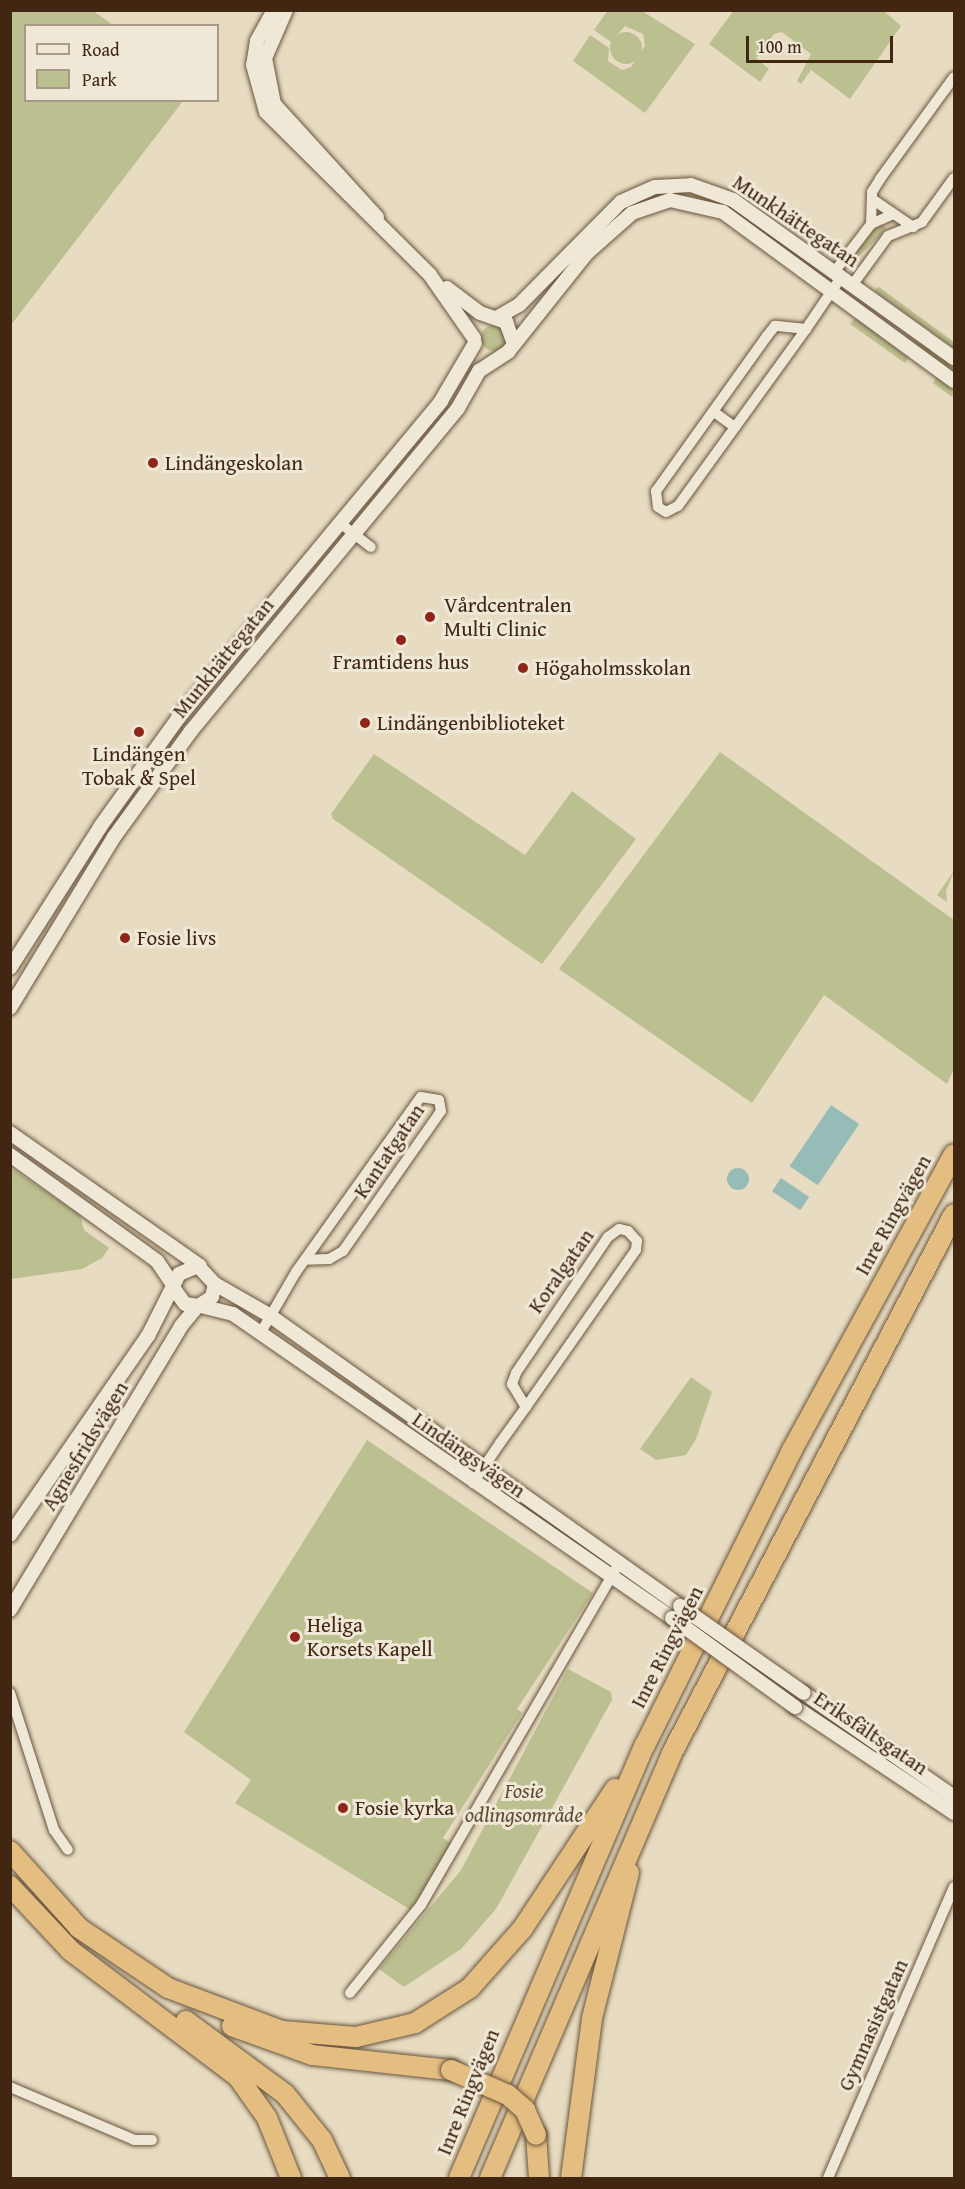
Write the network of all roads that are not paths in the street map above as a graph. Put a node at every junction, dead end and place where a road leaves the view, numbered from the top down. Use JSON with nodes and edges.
{"nodes":[{"id":1,"x":274,"y":10,"type":"edge"},
{"id":2,"x":286,"y":10,"type":"edge"},
{"id":3,"x":954,"y":77,"type":"edge"},
{"id":4,"x":954,"y":178,"type":"edge"},
{"id":5,"x":872,"y":199,"type":"junction"},
{"id":6,"x":893,"y":214,"type":"junction"},
{"id":7,"x":871,"y":224,"type":"junction"},
{"id":8,"x":913,"y":227,"type":"junction"},
{"id":9,"x":387,"y":231,"type":"junction"},
{"id":10,"x":888,"y":236,"type":"junction"},
{"id":11,"x":430,"y":275,"type":"junction"},
{"id":12,"x":843,"y":277,"type":"junction"},
{"id":13,"x":832,"y":291,"type":"junction"},
{"id":14,"x":495,"y":317,"type":"junction"},
{"id":15,"x":806,"y":329,"type":"junction"},
{"id":16,"x":474,"y":340,"type":"junction"},
{"id":17,"x":514,"y":344,"type":"junction"},
{"id":18,"x":498,"y":358,"type":"junction"},
{"id":19,"x":954,"y":358,"type":"edge"},
{"id":20,"x":954,"y":381,"type":"edge"},
{"id":21,"x":714,"y":412,"type":"junction"},
{"id":22,"x":735,"y":427,"type":"junction"},
{"id":23,"x":340,"y":523,"type":"junction"},
{"id":24,"x":354,"y":534,"type":"junction"},
{"id":25,"x":371,"y":547,"type":"dead end"},
{"id":26,"x":10,"y":968,"type":"edge"},
{"id":27,"x":10,"y":1008,"type":"edge"},
{"id":28,"x":10,"y":1134,"type":"edge"},
{"id":29,"x":954,"y":1154,"type":"edge"},
{"id":30,"x":10,"y":1155,"type":"edge"},
{"id":31,"x":954,"y":1214,"type":"edge"},
{"id":32,"x":305,"y":1260,"type":"junction"},
{"id":33,"x":202,"y":1268,"type":"junction"},
{"id":34,"x":215,"y":1284,"type":"junction"},
{"id":35,"x":174,"y":1288,"type":"junction"},
{"id":36,"x":200,"y":1306,"type":"junction"},
{"id":37,"x":269,"y":1315,"type":"junction"},
{"id":38,"x":260,"y":1334,"type":"junction"},
{"id":39,"x":526,"y":1407,"type":"junction"},
{"id":40,"x":485,"y":1465,"type":"junction"},
{"id":41,"x":473,"y":1483,"type":"junction"},
{"id":42,"x":10,"y":1535,"type":"edge"},
{"id":43,"x":620,"y":1562,"type":"junction"},
{"id":44,"x":610,"y":1576,"type":"junction"},
{"id":45,"x":10,"y":1610,"type":"edge"},
{"id":46,"x":717,"y":1631,"type":"joint"},
{"id":47,"x":711,"y":1645,"type":"joint"},
{"id":48,"x":10,"y":1692,"type":"edge"},
{"id":49,"x":645,"y":1745,"type":"junction"},
{"id":50,"x":672,"y":1753,"type":"junction"},
{"id":51,"x":954,"y":1797,"type":"edge"},
{"id":52,"x":954,"y":1813,"type":"edge"},
{"id":53,"x":68,"y":1850,"type":"dead end"},
{"id":54,"x":10,"y":1851,"type":"edge"},
{"id":55,"x":10,"y":1886,"type":"edge"},
{"id":56,"x":954,"y":1887,"type":"edge"},
{"id":57,"x":94,"y":1970,"type":"junction"},
{"id":58,"x":168,"y":1988,"type":"junction"},
{"id":59,"x":350,"y":1993,"type":"dead end"},
{"id":60,"x":10,"y":2087,"type":"edge"},
{"id":61,"x":152,"y":2140,"type":"dead end"},
{"id":62,"x":291,"y":2178,"type":"edge"},
{"id":63,"x":340,"y":2178,"type":"edge"},
{"id":64,"x":459,"y":2178,"type":"edge"},
{"id":65,"x":489,"y":2178,"type":"edge"},
{"id":66,"x":539,"y":2178,"type":"edge"},
{"id":67,"x":571,"y":2178,"type":"edge"},
{"id":68,"x":828,"y":2178,"type":"edge"}],
"edges":[{"from":1,"to":9,"type":"street"},
{"from":2,"to":9,"type":"street"},
{"from":3,"to":5,"type":"street"},
{"from":4,"to":8,"type":"street"},
{"from":5,"to":6,"type":"street"},
{"from":5,"to":7,"type":"street"},
{"from":6,"to":7,"type":"street"},
{"from":6,"to":8,"type":"street"},
{"from":6,"to":10,"type":"street"},
{"from":7,"to":12,"type":"street"},
{"from":8,"to":10,"type":"street"},
{"from":9,"to":11,"type":"street"},
{"from":10,"to":12,"type":"street"},
{"from":11,"to":14,"type":"street"},
{"from":11,"to":16,"type":"street"},
{"from":12,"to":13,"type":"street"},
{"from":12,"to":14,"type":"street","name":"Munkhättegatan"},
{"from":12,"to":19,"type":"street","name":"Munkhättegatan"},
{"from":13,"to":15,"type":"street"},
{"from":13,"to":17,"type":"street","name":"Munkhättegatan"},
{"from":13,"to":20,"type":"street","name":"Munkhättegatan"},
{"from":14,"to":16,"type":"street","name":"Munkhättegatan"},
{"from":14,"to":17,"type":"street"},
{"from":15,"to":21,"type":"street"},
{"from":15,"to":22,"type":"street"},
{"from":16,"to":18,"type":"street"},
{"from":16,"to":23,"type":"street","name":"Munkhättegatan"},
{"from":17,"to":18,"type":"street","name":"Munkhättegatan"},
{"from":18,"to":24,"type":"street","name":"Munkhättegatan"},
{"from":21,"to":22,"type":"street"},
{"from":21,"to":22,"type":"street"},
{"from":23,"to":24,"type":"street"},
{"from":23,"to":26,"type":"street","name":"Munkhättegatan"},
{"from":24,"to":25,"type":"street"},
{"from":24,"to":27,"type":"street","name":"Munkhättegatan"},
{"from":28,"to":33,"type":"street","name":"Lindängsvägen"},
{"from":29,"to":49,"type":"highway","name":"Inre Ringvägen"},
{"from":30,"to":35,"type":"street","name":"Lindängsvägen"},
{"from":31,"to":50,"type":"highway"},
{"from":32,"to":32,"type":"street","name":"Kantatgatan"},
{"from":32,"to":37,"type":"street","name":"Kantatgatan"},
{"from":33,"to":34,"type":"street","name":"Lindängsvägen"},
{"from":33,"to":35,"type":"street"},
{"from":34,"to":36,"type":"street"},
{"from":34,"to":37,"type":"street","name":"Lindängsvägen"},
{"from":35,"to":36,"type":"street","name":"Lindängsvägen"},
{"from":35,"to":42,"type":"street","name":"Agnesfridsvägen"},
{"from":36,"to":38,"type":"street","name":"Lindängsvägen"},
{"from":36,"to":45,"type":"street","name":"Agnesfridsvägen"},
{"from":37,"to":38,"type":"street","name":"Kantatgatan"},
{"from":37,"to":40,"type":"street","name":"Lindängsvägen"},
{"from":38,"to":41,"type":"street","name":"Lindängsvägen"},
{"from":39,"to":39,"type":"street","name":"Koralgatan"},
{"from":39,"to":40,"type":"street","name":"Koralgatan"},
{"from":40,"to":41,"type":"street","name":"Koralgatan"},
{"from":40,"to":43,"type":"street","name":"Lindängsvägen"},
{"from":41,"to":44,"type":"street","name":"Lindängsvägen"},
{"from":43,"to":44,"type":"street"},
{"from":43,"to":46,"type":"street","name":"Lindängsvägen","bridge":true},
{"from":44,"to":47,"type":"street","name":"Lindängsvägen","bridge":true},
{"from":44,"to":59,"type":"street"},
{"from":46,"to":51,"type":"street","name":"Eriksfältsgatan","bridge":true},
{"from":47,"to":52,"type":"street","name":"Eriksfältsgatan","bridge":true},
{"from":48,"to":53,"type":"street"},
{"from":49,"to":58,"type":"highway"},
{"from":49,"to":64,"type":"highway","name":"Inre Ringvägen"},
{"from":50,"to":65,"type":"highway"},
{"from":50,"to":67,"type":"highway"},
{"from":54,"to":58,"type":"highway"},
{"from":55,"to":57,"type":"highway"},
{"from":56,"to":68,"type":"street","name":"Gymnasistgatan"},
{"from":57,"to":62,"type":"highway"},
{"from":57,"to":63,"type":"highway"},
{"from":58,"to":66,"type":"highway","bridge":true},
{"from":60,"to":61,"type":"street"}]}
